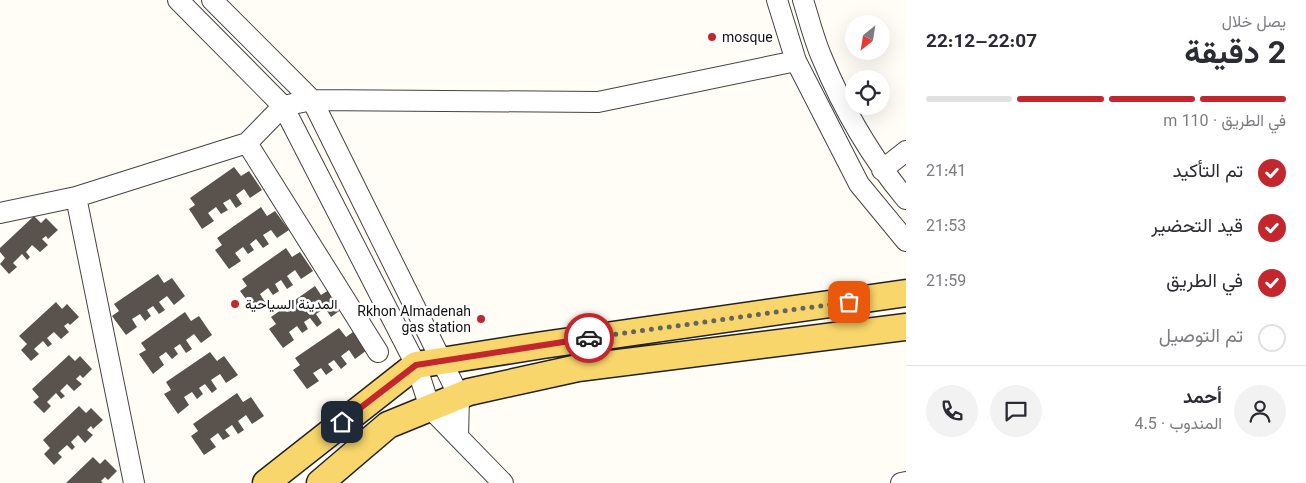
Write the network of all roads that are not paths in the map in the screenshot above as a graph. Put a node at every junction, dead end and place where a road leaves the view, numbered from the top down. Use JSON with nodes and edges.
{"nodes":[{"id":1,"x":178,"y":0,"type":"edge"},
{"id":2,"x":212,"y":0,"type":"edge"},
{"id":3,"x":777,"y":0,"type":"edge"},
{"id":4,"x":803,"y":0,"type":"edge"},
{"id":5,"x":796,"y":61,"type":"junction"},
{"id":6,"x":312,"y":100,"type":"junction"},
{"id":7,"x":283,"y":106,"type":"junction"},
{"id":8,"x":247,"y":143,"type":"junction"},
{"id":9,"x":906,"y":152,"type":"edge"},
{"id":10,"x":882,"y":170,"type":"junction"},
{"id":11,"x":76,"y":198,"type":"junction"},
{"id":12,"x":906,"y":199,"type":"edge"},
{"id":13,"x":0,"y":213,"type":"edge"},
{"id":14,"x":906,"y":241,"type":"edge"},
{"id":15,"x":906,"y":293,"type":"edge"},
{"id":16,"x":906,"y":327,"type":"edge"},
{"id":17,"x":378,"y":352,"type":"dead end"},
{"id":18,"x":442,"y":360,"type":"junction"},
{"id":19,"x":416,"y":365,"type":"junction"},
{"id":20,"x":459,"y":396,"type":"junction"},
{"id":21,"x":430,"y":408,"type":"junction"},
{"id":22,"x":458,"y":437,"type":"junction"},
{"id":23,"x":906,"y":482,"type":"edge"},
{"id":24,"x":134,"y":483,"type":"edge"},
{"id":25,"x":266,"y":483,"type":"edge"},
{"id":26,"x":320,"y":483,"type":"edge"},
{"id":27,"x":503,"y":483,"type":"edge"},
{"id":28,"x":901,"y":483,"type":"edge"}],
"edges":[{"from":1,"to":7,"type":"street"},
{"from":2,"to":6,"type":"street"},
{"from":3,"to":5,"type":"street"},
{"from":4,"to":10,"type":"street"},
{"from":5,"to":6,"type":"street"},
{"from":5,"to":14,"type":"street"},
{"from":6,"to":7,"type":"street"},
{"from":6,"to":18,"type":"street"},
{"from":7,"to":8,"type":"street"},
{"from":7,"to":19,"type":"street"},
{"from":8,"to":11,"type":"street"},
{"from":8,"to":17,"type":"street"},
{"from":9,"to":10,"type":"street"},
{"from":10,"to":12,"type":"street"},
{"from":11,"to":13,"type":"street"},
{"from":11,"to":24,"type":"street"},
{"from":15,"to":18,"type":"main road"},
{"from":16,"to":20,"type":"main road"},
{"from":18,"to":19,"type":"main road"},
{"from":18,"to":20,"type":"street"},
{"from":19,"to":21,"type":"street"},
{"from":19,"to":25,"type":"main road"},
{"from":20,"to":21,"type":"main road"},
{"from":20,"to":22,"type":"street"},
{"from":21,"to":22,"type":"street"},
{"from":21,"to":26,"type":"main road"},
{"from":22,"to":27,"type":"street"},
{"from":23,"to":28,"type":"street"}]}
